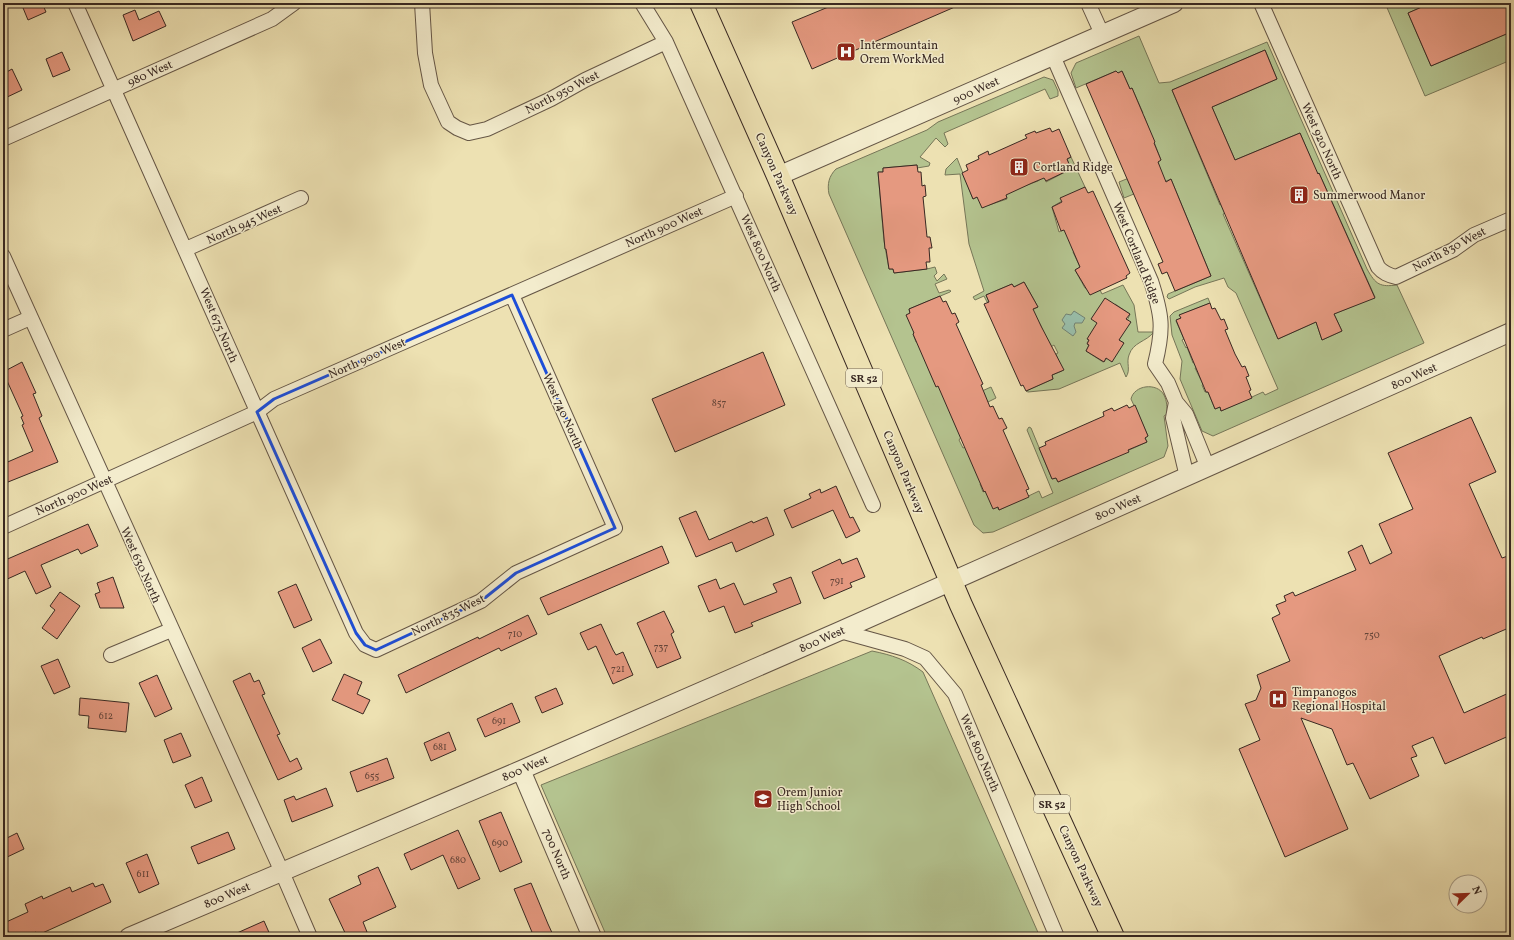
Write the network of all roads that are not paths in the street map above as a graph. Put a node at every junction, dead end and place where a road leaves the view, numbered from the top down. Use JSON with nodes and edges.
{"nodes":[{"id":1,"x":75,"y":3,"type":"edge"},
{"id":2,"x":294,"y":3,"type":"edge"},
{"id":3,"x":422,"y":3,"type":"edge"},
{"id":4,"x":642,"y":3,"type":"edge"},
{"id":5,"x":701,"y":3,"type":"edge"},
{"id":6,"x":1088,"y":3,"type":"edge"},
{"id":7,"x":1174,"y":3,"type":"edge"},
{"id":8,"x":1261,"y":3,"type":"edge"},
{"id":9,"x":1102,"y":34,"type":"junction"},
{"id":10,"x":666,"y":42,"type":"junction"},
{"id":11,"x":1053,"y":56,"type":"junction"},
{"id":12,"x":114,"y":90,"type":"junction"},
{"id":13,"x":3,"y":138,"type":"edge"},
{"id":14,"x":778,"y":176,"type":"junction"},
{"id":15,"x":736,"y":196,"type":"junction"},
{"id":16,"x":301,"y":198,"type":"dead end"},
{"id":17,"x":1511,"y":219,"type":"edge"},
{"id":18,"x":186,"y":249,"type":"junction"},
{"id":19,"x":3,"y":256,"type":"edge"},
{"id":20,"x":1387,"y":275,"type":"joint"},
{"id":21,"x":512,"y":295,"type":"junction"},
{"id":22,"x":30,"y":318,"type":"junction"},
{"id":23,"x":3,"y":330,"type":"edge"},
{"id":24,"x":1511,"y":332,"type":"edge"},
{"id":25,"x":1176,"y":402,"type":"junction"},
{"id":26,"x":257,"y":412,"type":"junction"},
{"id":27,"x":1208,"y":468,"type":"junction"},
{"id":28,"x":1187,"y":477,"type":"junction"},
{"id":29,"x":104,"y":482,"type":"junction"},
{"id":30,"x":873,"y":505,"type":"dead end"},
{"id":31,"x":3,"y":526,"type":"edge"},
{"id":32,"x":615,"y":528,"type":"joint"},
{"id":33,"x":950,"y":580,"type":"junction"},
{"id":34,"x":171,"y":630,"type":"junction"},
{"id":35,"x":840,"y":631,"type":"junction"},
{"id":36,"x":365,"y":645,"type":"joint"},
{"id":37,"x":111,"y":655,"type":"dead end"},
{"id":38,"x":521,"y":770,"type":"junction"},
{"id":39,"x":282,"y":872,"type":"junction"},
{"id":40,"x":129,"y":937,"type":"edge"},
{"id":41,"x":310,"y":937,"type":"edge"},
{"id":42,"x":592,"y":937,"type":"edge"},
{"id":43,"x":1057,"y":937,"type":"edge"},
{"id":44,"x":1113,"y":937,"type":"edge"}],
"edges":[{"from":1,"to":12,"type":"street","name":"West 675 North"},
{"from":2,"to":12,"type":"street","name":"980 West"},
{"from":3,"to":10,"type":"street","name":"North 950 West"},
{"from":4,"to":10,"type":"street","name":"West 800 North"},
{"from":5,"to":14,"type":"highway","name":"Canyon Parkway","number":"SR 52"},
{"from":6,"to":9,"type":"street"},
{"from":7,"to":9,"type":"street","name":"900 West"},
{"from":8,"to":20,"type":"street","name":"West 920 North"},
{"from":9,"to":11,"type":"street","name":"900 West"},
{"from":10,"to":15,"type":"street","name":"West 800 North"},
{"from":11,"to":14,"type":"street","name":"900 West"},
{"from":11,"to":25,"type":"street","name":"West Cortland Ridge"},
{"from":12,"to":13,"type":"street","name":"980 West"},
{"from":12,"to":18,"type":"street","name":"West 675 North"},
{"from":14,"to":33,"type":"highway","name":"Canyon Parkway","number":"SR 52"},
{"from":15,"to":21,"type":"street","name":"North 900 West"},
{"from":15,"to":30,"type":"street","name":"West 800 North"},
{"from":16,"to":18,"type":"street","name":"North 945 West"},
{"from":17,"to":20,"type":"street","name":"North 830 West"},
{"from":18,"to":26,"type":"street","name":"West 675 North"},
{"from":19,"to":22,"type":"street","name":"West 630 North"},
{"from":21,"to":26,"type":"street","name":"North 900 West"},
{"from":21,"to":32,"type":"street","name":"West 740 North"},
{"from":22,"to":23,"type":"street"},
{"from":22,"to":29,"type":"street","name":"West 630 North"},
{"from":24,"to":27,"type":"street","name":"800 West"},
{"from":25,"to":27,"type":"street"},
{"from":25,"to":28,"type":"street","name":"West Cortland Ridge"},
{"from":26,"to":29,"type":"street","name":"North 900 West"},
{"from":26,"to":36,"type":"street","name":"West 675 North"},
{"from":27,"to":28,"type":"street","name":"800 West"},
{"from":28,"to":33,"type":"street","name":"800 West"},
{"from":29,"to":31,"type":"street","name":"North 900 West"},
{"from":29,"to":34,"type":"street","name":"West 630 North"},
{"from":32,"to":36,"type":"street","name":"North 835 West"},
{"from":33,"to":35,"type":"street","name":"800 West"},
{"from":33,"to":44,"type":"highway","name":"Canyon Parkway","number":"SR 52"},
{"from":34,"to":37,"type":"street"},
{"from":34,"to":39,"type":"street","name":"West 630 North"},
{"from":35,"to":38,"type":"street","name":"800 West"},
{"from":35,"to":43,"type":"street","name":"West 800 North"},
{"from":38,"to":39,"type":"street","name":"800 West"},
{"from":38,"to":42,"type":"street","name":"700 North"},
{"from":39,"to":40,"type":"street","name":"800 West"},
{"from":39,"to":41,"type":"street","name":"West 630 North"}]}
